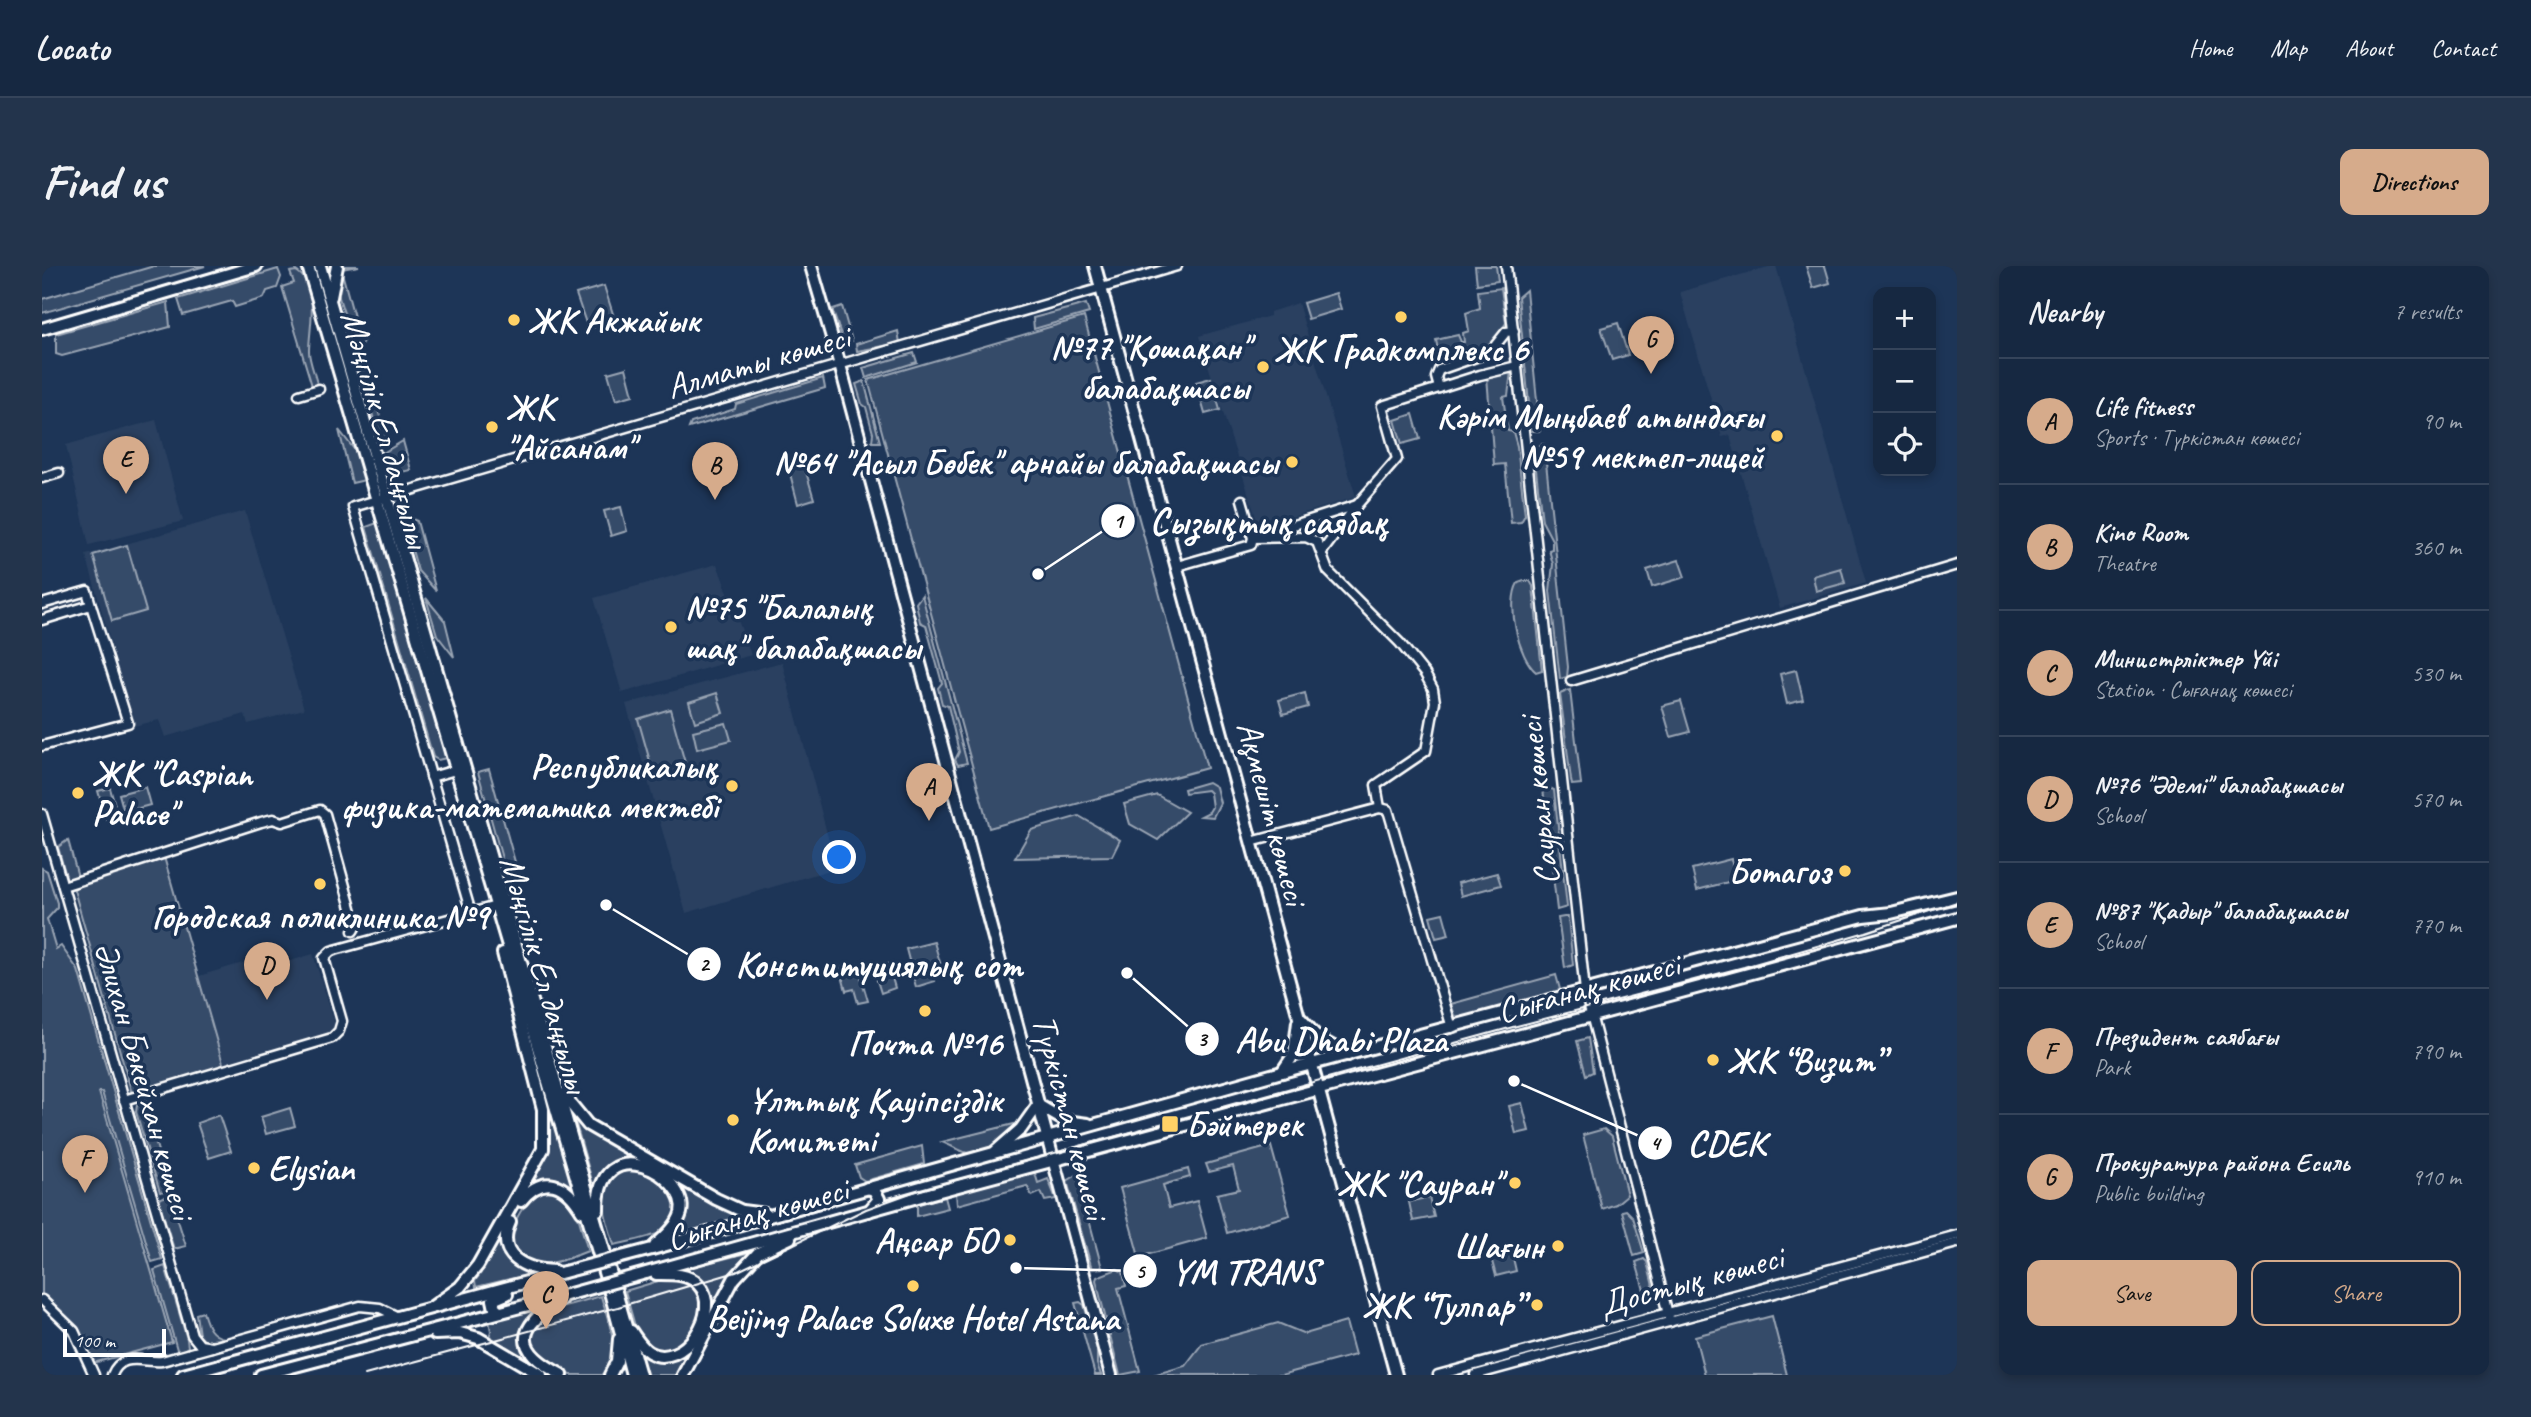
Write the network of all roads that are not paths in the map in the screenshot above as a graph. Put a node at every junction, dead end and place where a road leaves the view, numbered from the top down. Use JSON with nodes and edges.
{"nodes":[{"id":1,"x":256,"y":266,"type":"edge"},
{"id":2,"x":308,"y":266,"type":"edge"},
{"id":3,"x":320,"y":266,"type":"edge"},
{"id":4,"x":337,"y":266,"type":"edge"},
{"id":5,"x":811,"y":266,"type":"edge"},
{"id":6,"x":1095,"y":266,"type":"edge"},
{"id":7,"x":1177,"y":266,"type":"edge"},
{"id":8,"x":1506,"y":266,"type":"edge"},
{"id":9,"x":1101,"y":288,"type":"junction"},
{"id":10,"x":330,"y":303,"type":"junction"},
{"id":11,"x":42,"y":329,"type":"edge"},
{"id":12,"x":1514,"y":331,"type":"junction"},
{"id":13,"x":840,"y":365,"type":"junction"},
{"id":14,"x":1517,"y":366,"type":"junction"},
{"id":15,"x":1439,"y":388,"type":"junction"},
{"id":16,"x":319,"y":389,"type":"dead end"},
{"id":17,"x":299,"y":395,"type":"dead end"},
{"id":18,"x":59,"y":472,"type":"dead end"},
{"id":19,"x":42,"y":478,"type":"edge"},
{"id":20,"x":382,"y":498,"type":"junction"},
{"id":21,"x":1242,"y":500,"type":"dead end"},
{"id":22,"x":1357,"y":505,"type":"junction"},
{"id":23,"x":1253,"y":538,"type":"junction"},
{"id":24,"x":1322,"y":552,"type":"junction"},
{"id":25,"x":1957,"y":565,"type":"edge"},
{"id":26,"x":1177,"y":566,"type":"junction"},
{"id":27,"x":42,"y":604,"type":"edge"},
{"id":28,"x":91,"y":605,"type":"junction"},
{"id":29,"x":42,"y":620,"type":"edge"},
{"id":30,"x":1571,"y":681,"type":"dead end"},
{"id":31,"x":42,"y":746,"type":"edge"},
{"id":32,"x":461,"y":768,"type":"junction"},
{"id":33,"x":431,"y":777,"type":"junction"},
{"id":34,"x":1380,"y":808,"type":"junction"},
{"id":35,"x":42,"y":814,"type":"edge"},
{"id":36,"x":1251,"y":842,"type":"junction"},
{"id":37,"x":63,"y":886,"type":"junction"},
{"id":38,"x":1957,"y":897,"type":"edge"},
{"id":39,"x":496,"y":906,"type":"junction"},
{"id":40,"x":471,"y":913,"type":"junction"},
{"id":41,"x":1957,"y":918,"type":"edge"},
{"id":42,"x":353,"y":930,"type":"dead end"},
{"id":43,"x":508,"y":931,"type":"junction"},
{"id":44,"x":1585,"y":991,"type":"junction"},
{"id":45,"x":1590,"y":1015,"type":"junction"},
{"id":46,"x":1299,"y":1016,"type":"junction"},
{"id":47,"x":1452,"y":1028,"type":"junction"},
{"id":48,"x":1348,"y":1055,"type":"junction"},
{"id":49,"x":1312,"y":1065,"type":"junction"},
{"id":50,"x":1282,"y":1072,"type":"junction"},
{"id":51,"x":1319,"y":1089,"type":"junction"},
{"id":52,"x":124,"y":1100,"type":"junction"},
{"id":53,"x":1038,"y":1105,"type":"junction"},
{"id":54,"x":1098,"y":1124,"type":"junction"},
{"id":55,"x":1047,"y":1138,"type":"junction"},
{"id":56,"x":993,"y":1153,"type":"junction"},
{"id":57,"x":1053,"y":1161,"type":"junction"},
{"id":58,"x":867,"y":1188,"type":"junction"},
{"id":59,"x":869,"y":1211,"type":"junction"},
{"id":60,"x":772,"y":1215,"type":"junction"},
{"id":61,"x":754,"y":1220,"type":"junction"},
{"id":62,"x":594,"y":1224,"type":"junction"},
{"id":63,"x":822,"y":1224,"type":"junction"},
{"id":64,"x":1957,"y":1235,"type":"edge"},
{"id":65,"x":760,"y":1241,"type":"junction"},
{"id":66,"x":1957,"y":1243,"type":"edge"},
{"id":67,"x":652,"y":1248,"type":"junction"},
{"id":68,"x":564,"y":1272,"type":"junction"},
{"id":69,"x":646,"y":1273,"type":"junction"},
{"id":70,"x":548,"y":1276,"type":"junction"},
{"id":71,"x":570,"y":1294,"type":"junction"},
{"id":72,"x":42,"y":1300,"type":"edge"},
{"id":73,"x":370,"y":1306,"type":"junction"},
{"id":74,"x":436,"y":1306,"type":"junction"},
{"id":75,"x":500,"y":1312,"type":"junction"},
{"id":76,"x":396,"y":1316,"type":"junction"},
{"id":77,"x":1669,"y":1318,"type":"junction"},
{"id":78,"x":372,"y":1322,"type":"junction"},
{"id":79,"x":444,"y":1326,"type":"junction"},
{"id":80,"x":623,"y":1328,"type":"junction"},
{"id":81,"x":408,"y":1336,"type":"junction"},
{"id":82,"x":212,"y":1347,"type":"junction"},
{"id":83,"x":94,"y":1375,"type":"edge"},
{"id":84,"x":113,"y":1375,"type":"edge"},
{"id":85,"x":183,"y":1375,"type":"edge"},
{"id":86,"x":261,"y":1375,"type":"edge"},
{"id":87,"x":541,"y":1375,"type":"edge"},
{"id":88,"x":562,"y":1375,"type":"edge"},
{"id":89,"x":610,"y":1375,"type":"edge"},
{"id":90,"x":632,"y":1375,"type":"edge"},
{"id":91,"x":640,"y":1375,"type":"edge"},
{"id":92,"x":683,"y":1375,"type":"edge"},
{"id":93,"x":1111,"y":1375,"type":"edge"},
{"id":94,"x":1396,"y":1375,"type":"edge"},
{"id":95,"x":1438,"y":1375,"type":"edge"},
{"id":96,"x":1475,"y":1375,"type":"edge"}],
"edges":[{"from":1,"to":11,"type":"main road"},
{"from":2,"to":20,"type":"main road","name":"Мәңгілік Ел даңғылы"},
{"from":3,"to":10,"type":"main road","name":"Мәңгілік Ел даңғылы"},
{"from":4,"to":10,"type":"main road"},
{"from":5,"to":13,"type":"main road","name":"Түркістан көшесі"},
{"from":6,"to":9,"type":"main road","name":"Ақмешіт көшесі"},
{"from":7,"to":9,"type":"street","name":"Алматы көшесі"},
{"from":8,"to":12,"type":"street","name":"Сауран көшесі"},
{"from":9,"to":13,"type":"street","name":"Алматы көшесі"},
{"from":9,"to":26,"type":"main road","name":"Ақмешіт көшесі"},
{"from":10,"to":20,"type":"main road","name":"Мәңгілік Ел даңғылы"},
{"from":12,"to":14,"type":"street","name":"Сауран көшесі"},
{"from":12,"to":15,"type":"street"},
{"from":13,"to":20,"type":"street","name":"Алматы көшесі"},
{"from":13,"to":53,"type":"main road","name":"Түркістан көшесі"},
{"from":14,"to":15,"type":"street"},
{"from":14,"to":44,"type":"street","name":"Сауран көшесі"},
{"from":15,"to":22,"type":"street"},
{"from":16,"to":17,"type":"street"},
{"from":18,"to":19,"type":"street"},
{"from":20,"to":32,"type":"main road","name":"Мәңгілік Ел даңғылы"},
{"from":20,"to":33,"type":"street","name":"Алматы көшесі"},
{"from":21,"to":23,"type":"street"},
{"from":22,"to":23,"type":"street"},
{"from":22,"to":24,"type":"street"},
{"from":23,"to":24,"type":"street"},
{"from":23,"to":26,"type":"street"},
{"from":24,"to":34,"type":"street"},
{"from":25,"to":30,"type":"street"},
{"from":26,"to":36,"type":"main road","name":"Ақмешіт көшесі"},
{"from":27,"to":28,"type":"street"},
{"from":28,"to":29,"type":"street"},
{"from":28,"to":31,"type":"street"},
{"from":32,"to":33,"type":"street"},
{"from":32,"to":39,"type":"main road","name":"Мәңгілік Ел даңғылы"},
{"from":32,"to":43,"type":"main road","name":"Мәңгілік Ел даңғылы"},
{"from":33,"to":40,"type":"street"},
{"from":34,"to":36,"type":"street"},
{"from":34,"to":47,"type":"street"},
{"from":35,"to":37,"type":"street","name":"Әлихан Бөкейхан көшесі"},
{"from":36,"to":46,"type":"main road","name":"Ақмешіт көшесі"},
{"from":37,"to":42,"type":"street"},
{"from":37,"to":52,"type":"street","name":"Әлихан Бөкейхан көшесі"},
{"from":38,"to":44,"type":"main road","name":"Сығанақ көшесі"},
{"from":39,"to":40,"type":"street"},
{"from":39,"to":43,"type":"main road","name":"Мәңгілік Ел даңғылы"},
{"from":40,"to":52,"type":"street"},
{"from":41,"to":45,"type":"main road","name":"Сығанақ көшесі"},
{"from":43,"to":60,"type":"main road"},
{"from":43,"to":62,"type":"main road","name":"Мәңгілік Ел даңғылы"},
{"from":43,"to":74,"type":"main road"},
{"from":44,"to":45,"type":"street","name":"Сауран көшесі"},
{"from":44,"to":47,"type":"main road","name":"Сығанақ көшесі"},
{"from":45,"to":51,"type":"main road","name":"Сығанақ көшесі"},
{"from":45,"to":77,"type":"street","name":"Сауран көшесі"},
{"from":46,"to":48,"type":"main road"},
{"from":46,"to":49,"type":"main road","name":"Ақмешіт көшесі"},
{"from":46,"to":50,"type":"main road"},
{"from":47,"to":48,"type":"main road","name":"Сығанақ көшесі"},
{"from":48,"to":49,"type":"main road","name":"Сығанақ көшесі"},
{"from":49,"to":50,"type":"main road","name":"Сығанақ көшесі"},
{"from":49,"to":51,"type":"main road","name":"Ақмешіт көшесі"},
{"from":50,"to":54,"type":"main road","name":"Сығанақ көшесі"},
{"from":51,"to":57,"type":"main road","name":"Сығанақ көшесі"},
{"from":51,"to":94,"type":"main road","name":"Ақмешіт көшесі"},
{"from":52,"to":82,"type":"street","name":"Әлихан Бөкейхан көшесі"},
{"from":53,"to":54,"type":"main road"},
{"from":53,"to":55,"type":"main road","name":"Түркістан көшесі"},
{"from":53,"to":56,"type":"main road"},
{"from":54,"to":55,"type":"main road","name":"Сығанақ көшесі"},
{"from":55,"to":56,"type":"main road","name":"Сығанақ көшесі"},
{"from":55,"to":57,"type":"main road","name":"Түркістан көшесі"},
{"from":56,"to":58,"type":"main road","name":"Сығанақ көшесі"},
{"from":57,"to":59,"type":"main road","name":"Сығанақ көшесі"},
{"from":57,"to":93,"type":"main road","name":"Түркістан көшесі"},
{"from":58,"to":59,"type":"main road"},
{"from":58,"to":60,"type":"main road","name":"Сығанақ көшесі"},
{"from":59,"to":63,"type":"main road","name":"Сығанақ көшесі"},
{"from":60,"to":61,"type":"main road","name":"Сығанақ көшесі"},
{"from":61,"to":65,"type":"main road"},
{"from":61,"to":67,"type":"main road","name":"Сығанақ көшесі"},
{"from":62,"to":67,"type":"main road"},
{"from":62,"to":68,"type":"main road"},
{"from":62,"to":80,"type":"main road","name":"Мәңгілік Ел даңғылы"},
{"from":63,"to":65,"type":"main road","name":"Сығанақ көшесі"},
{"from":63,"to":92,"type":"main road"},
{"from":64,"to":77,"type":"street","name":"Достық көшесі"},
{"from":65,"to":69,"type":"main road","name":"Сығанақ көшесі"},
{"from":66,"to":77,"type":"street","name":"Достық көшесі"},
{"from":67,"to":68,"type":"main road","name":"Сығанақ көшесі","bridge":true},
{"from":68,"to":70,"type":"main road","name":"Сығанақ көшесі"},
{"from":69,"to":71,"type":"main road","name":"Сығанақ көшесі","bridge":true},
{"from":69,"to":80,"type":"main road"},
{"from":70,"to":74,"type":"main road","name":"Сығанақ көшесі"},
{"from":70,"to":75,"type":"main road"},
{"from":71,"to":75,"type":"main road","name":"Сығанақ көшесі"},
{"from":71,"to":88,"type":"main road"},
{"from":72,"to":83,"type":"street"},
{"from":73,"to":76,"type":"street"},
{"from":73,"to":78,"type":"street"},
{"from":73,"to":82,"type":"street"},
{"from":74,"to":76,"type":"main road","name":"Сығанақ көшесі"},
{"from":74,"to":79,"type":"main road"},
{"from":75,"to":79,"type":"main road","name":"Сығанақ көшесі"},
{"from":76,"to":78,"type":"main road","name":"Сығанақ көшесі"},
{"from":77,"to":95,"type":"street","name":"Достық көшесі"},
{"from":77,"to":96,"type":"street","name":"Достық көшесі"},
{"from":78,"to":85,"type":"main road","name":"Сығанақ көшесі"},
{"from":79,"to":81,"type":"main road","name":"Сығанақ көшесі"},
{"from":80,"to":89,"type":"main road"},
{"from":80,"to":90,"type":"main road","name":"Мәңгілік Ел даңғылы"},
{"from":80,"to":91,"type":"main road","name":"Мәңгілік Ел даңғылы"},
{"from":81,"to":86,"type":"main road","name":"Сығанақ көшесі"},
{"from":81,"to":87,"type":"main road"},
{"from":82,"to":84,"type":"street"}]}
